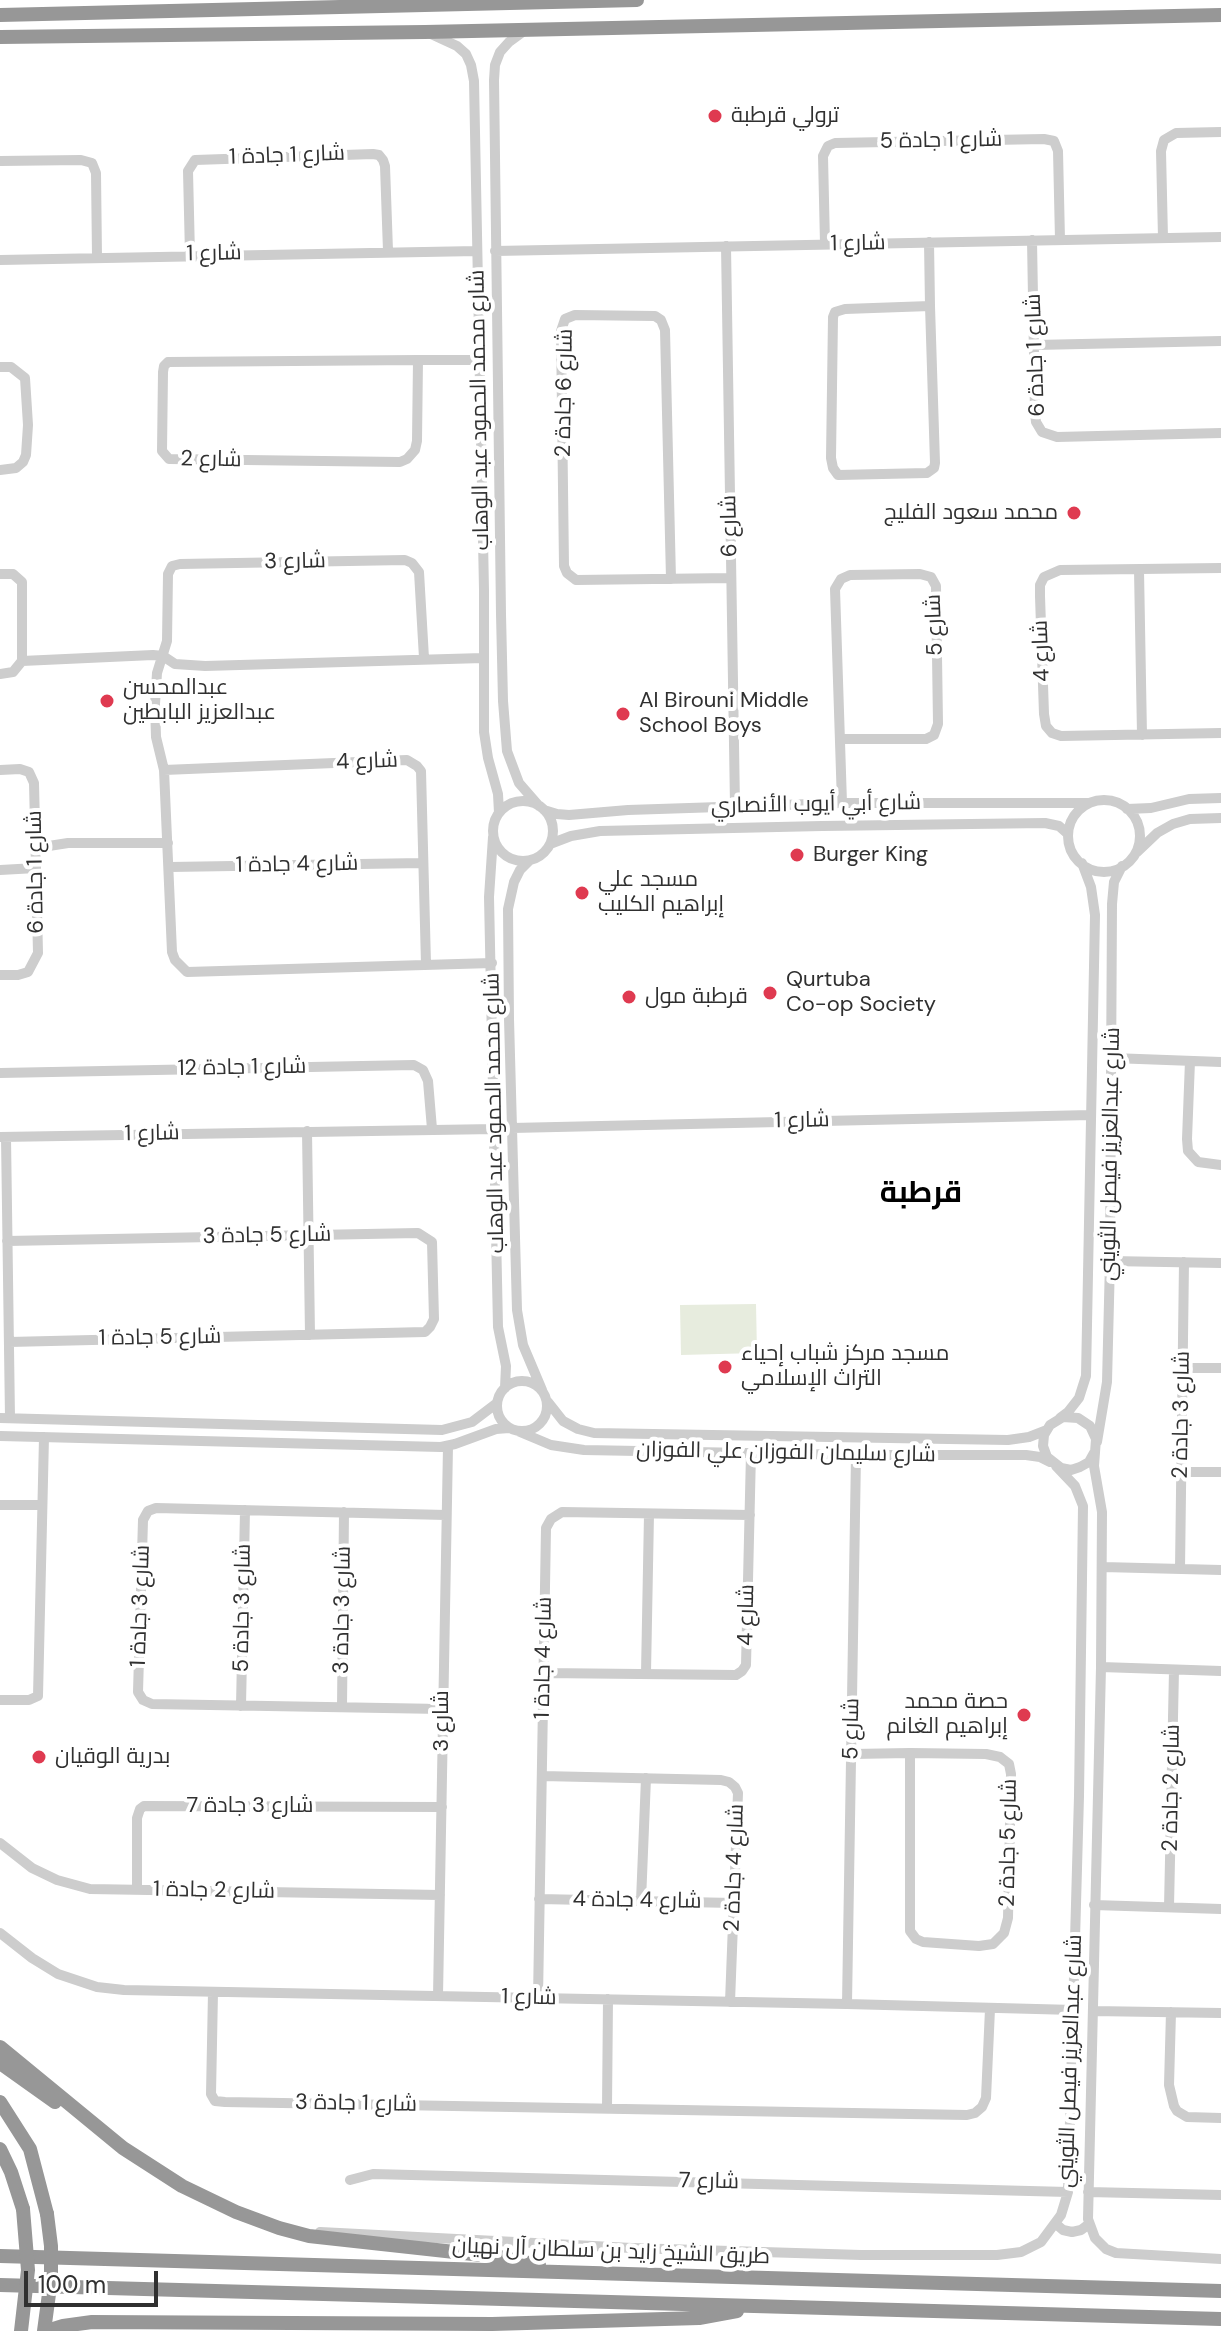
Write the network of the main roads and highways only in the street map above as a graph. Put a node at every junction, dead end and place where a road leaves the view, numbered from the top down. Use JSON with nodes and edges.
{"nodes":[{"id":1,"x":637,"y":0,"type":"edge"},
{"id":2,"x":524,"y":1,"type":"edge"},
{"id":3,"x":415,"y":2,"type":"edge"},
{"id":4,"x":0,"y":15,"type":"edge"},
{"id":5,"x":1221,"y":15,"type":"edge"},
{"id":6,"x":0,"y":37,"type":"edge"},
{"id":7,"x":0,"y":2047,"type":"edge"},
{"id":8,"x":0,"y":2063,"type":"edge"},
{"id":9,"x":0,"y":2102,"type":"edge"},
{"id":10,"x":105,"y":2135,"type":"junction"},
{"id":11,"x":0,"y":2149,"type":"edge"},
{"id":12,"x":0,"y":2256,"type":"edge"},
{"id":13,"x":563,"y":2272,"type":"junction"},
{"id":14,"x":0,"y":2285,"type":"edge"},
{"id":15,"x":1221,"y":2291,"type":"edge"},
{"id":16,"x":752,"y":2306,"type":"junction"},
{"id":17,"x":1221,"y":2319,"type":"edge"},
{"id":18,"x":369,"y":2325,"type":"junction"},
{"id":19,"x":21,"y":2331,"type":"edge"},
{"id":20,"x":46,"y":2331,"type":"edge"},
{"id":21,"x":341,"y":2331,"type":"edge"}],
"edges":[{"from":1,"to":2,"type":"highway"},
{"from":2,"to":3,"type":"highway"},
{"from":3,"to":4,"type":"highway"},
{"from":5,"to":6,"type":"highway"},
{"from":7,"to":10,"type":"highway"},
{"from":8,"to":10,"type":"highway"},
{"from":9,"to":20,"type":"highway","bridge":true},
{"from":10,"to":13,"type":"highway"},
{"from":11,"to":19,"type":"highway","bridge":true},
{"from":12,"to":13,"type":"highway","name":"طريق الشيخ زايد بن سلطان آل نهيان"},
{"from":13,"to":15,"type":"highway","name":"طريق الشيخ زايد بن سلطان آل نهيان"},
{"from":14,"to":16,"type":"highway"},
{"from":16,"to":17,"type":"highway"},
{"from":16,"to":18,"type":"highway"},
{"from":18,"to":20,"type":"highway"},
{"from":18,"to":21,"type":"highway"}]}
